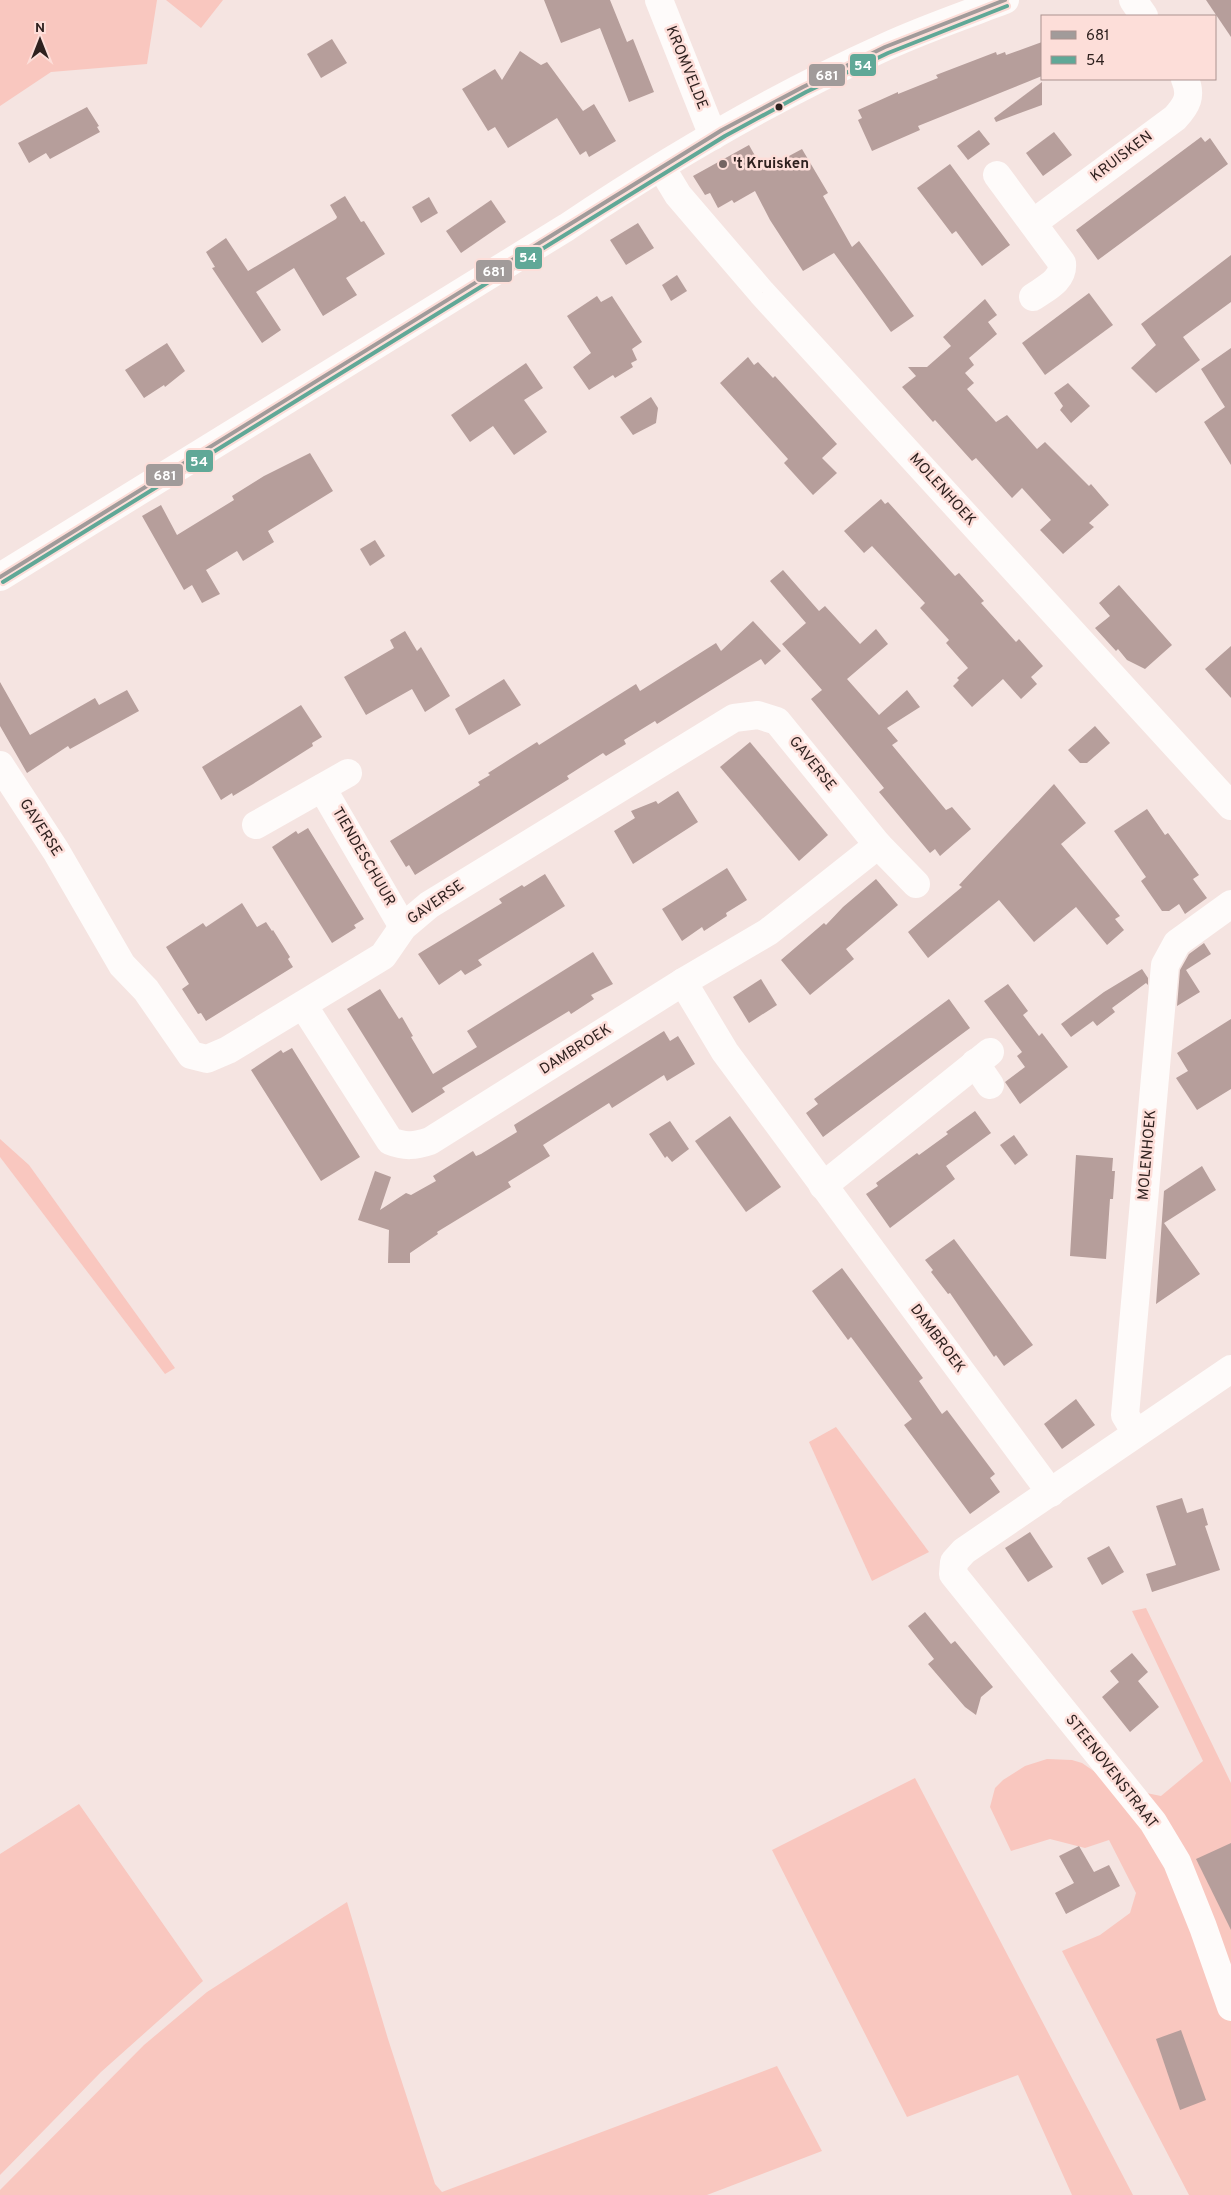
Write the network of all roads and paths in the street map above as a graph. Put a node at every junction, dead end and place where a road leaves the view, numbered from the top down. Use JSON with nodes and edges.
{"nodes":[{"id":1,"x":659,"y":0,"type":"edge"},
{"id":2,"x":1005,"y":0,"type":"edge"},
{"id":3,"x":1133,"y":0,"type":"edge"},
{"id":4,"x":1143,"y":15,"type":"edge"},
{"id":5,"x":1185,"y":80,"type":"edge"},
{"id":6,"x":713,"y":136,"type":"junction"},
{"id":7,"x":661,"y":167,"type":"junction"},
{"id":8,"x":997,"y":175,"type":"dead end"},
{"id":9,"x":1033,"y":223,"type":"junction"},
{"id":10,"x":1034,"y":297,"type":"dead end"},
{"id":11,"x":0,"y":577,"type":"edge"},
{"id":12,"x":0,"y":765,"type":"edge"},
{"id":13,"x":348,"y":773,"type":"dead end"},
{"id":14,"x":322,"y":788,"type":"junction"},
{"id":15,"x":1231,"y":806,"type":"edge"},
{"id":16,"x":256,"y":825,"type":"dead end"},
{"id":17,"x":878,"y":845,"type":"junction"},
{"id":18,"x":916,"y":884,"type":"dead end"},
{"id":19,"x":1231,"y":904,"type":"edge"},
{"id":20,"x":403,"y":927,"type":"junction"},
{"id":21,"x":683,"y":982,"type":"junction"},
{"id":22,"x":303,"y":1005,"type":"junction"},
{"id":23,"x":990,"y":1085,"type":"dead end"},
{"id":24,"x":823,"y":1186,"type":"junction"},
{"id":25,"x":1231,"y":1369,"type":"edge"},
{"id":26,"x":1136,"y":1433,"type":"junction"},
{"id":27,"x":1051,"y":1492,"type":"junction"},
{"id":28,"x":1231,"y":2007,"type":"edge"}],
"edges":[{"from":1,"to":6,"type":"street","name":"KROMVELDE"},
{"from":2,"to":6,"type":"street"},
{"from":3,"to":4,"type":"street"},
{"from":5,"to":9,"type":"street","name":"KRUISKEN"},
{"from":6,"to":7,"type":"street"},
{"from":7,"to":11,"type":"street"},
{"from":7,"to":15,"type":"street","name":"MOLENHOEK"},
{"from":8,"to":9,"type":"street"},
{"from":9,"to":10,"type":"street"},
{"from":12,"to":22,"type":"street","name":"GAVERSE"},
{"from":13,"to":14,"type":"street"},
{"from":14,"to":16,"type":"street"},
{"from":14,"to":20,"type":"street","name":"TIENDESCHUUR"},
{"from":17,"to":18,"type":"street","name":"GAVERSE"},
{"from":17,"to":20,"type":"street","name":"GAVERSE"},
{"from":17,"to":21,"type":"street"},
{"from":19,"to":26,"type":"street","name":"MOLENHOEK"},
{"from":20,"to":22,"type":"street","name":"GAVERSE"},
{"from":21,"to":22,"type":"street","name":"DAMBROEK"},
{"from":21,"to":24,"type":"street","name":"DAMBROEK"},
{"from":23,"to":24,"type":"street"},
{"from":24,"to":27,"type":"street","name":"DAMBROEK"},
{"from":25,"to":26,"type":"street"},
{"from":26,"to":27,"type":"street"},
{"from":27,"to":28,"type":"street","name":"STEENOVENSTRAAT"}]}
